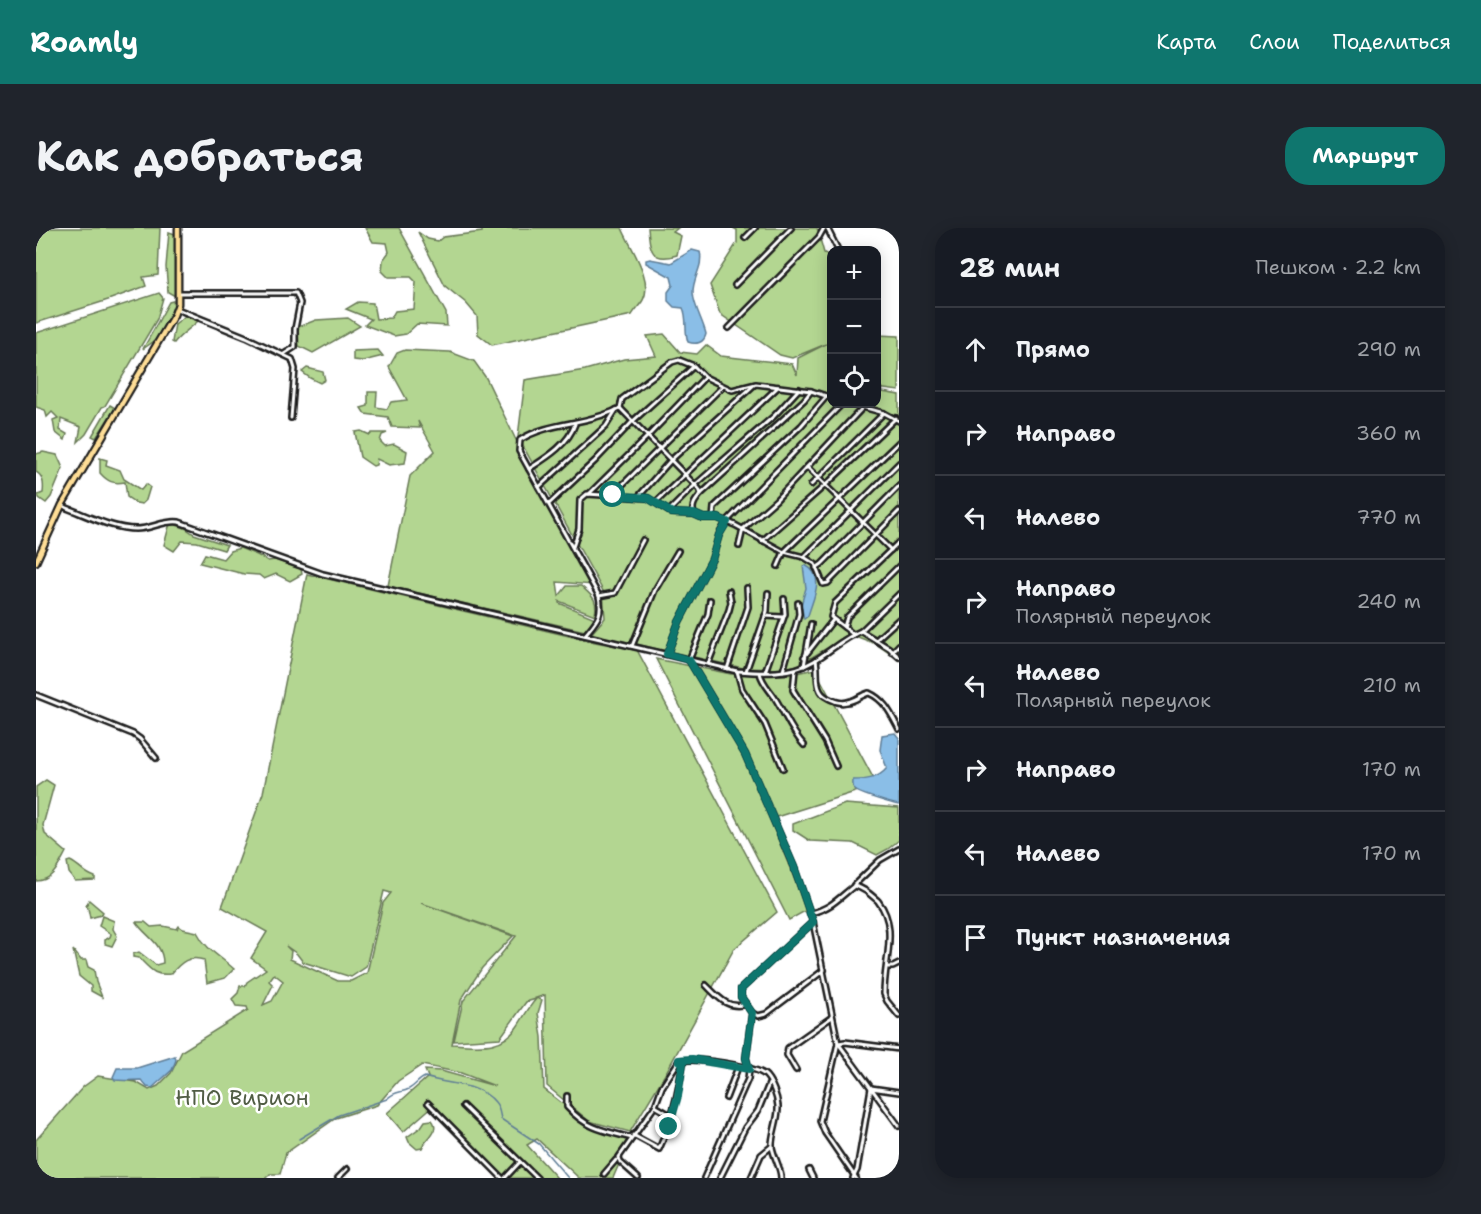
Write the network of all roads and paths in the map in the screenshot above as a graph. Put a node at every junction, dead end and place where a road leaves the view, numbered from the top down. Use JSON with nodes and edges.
{"nodes":[{"id":1,"x":178,"y":228,"type":"edge"},
{"id":2,"x":755,"y":228,"type":"edge"},
{"id":3,"x":791,"y":228,"type":"edge"},
{"id":4,"x":826,"y":228,"type":"edge"},
{"id":5,"x":745,"y":238,"type":"dead end"},
{"id":6,"x":836,"y":246,"type":"edge"},
{"id":7,"x":735,"y":285,"type":"dead end"},
{"id":8,"x":178,"y":293,"type":"junction"},
{"id":9,"x":177,"y":309,"type":"junction"},
{"id":10,"x":729,"y":328,"type":"dead end"},
{"id":11,"x":284,"y":354,"type":"junction"},
{"id":12,"x":694,"y":366,"type":"junction"},
{"id":13,"x":705,"y":377,"type":"junction"},
{"id":14,"x":756,"y":384,"type":"junction"},
{"id":15,"x":722,"y":387,"type":"junction"},
{"id":16,"x":778,"y":387,"type":"junction"},
{"id":17,"x":799,"y":389,"type":"junction"},
{"id":18,"x":810,"y":391,"type":"junction"},
{"id":19,"x":826,"y":397,"type":"joint"},
{"id":20,"x":838,"y":408,"type":"edge"},
{"id":21,"x":862,"y":408,"type":"edge"},
{"id":22,"x":866,"y":408,"type":"edge"},
{"id":23,"x":618,"y":409,"type":"junction"},
{"id":24,"x":884,"y":413,"type":"junction"},
{"id":25,"x":291,"y":418,"type":"dead end"},
{"id":26,"x":897,"y":420,"type":"edge"},
{"id":27,"x":633,"y":421,"type":"junction"},
{"id":28,"x":575,"y":424,"type":"junction"},
{"id":29,"x":647,"y":437,"type":"junction"},
{"id":30,"x":899,"y":442,"type":"edge"},
{"id":31,"x":659,"y":449,"type":"junction"},
{"id":32,"x":670,"y":461,"type":"junction"},
{"id":33,"x":899,"y":463,"type":"edge"},
{"id":34,"x":807,"y":467,"type":"junction"},
{"id":35,"x":529,"y":469,"type":"junction"},
{"id":36,"x":683,"y":475,"type":"junction"},
{"id":37,"x":818,"y":478,"type":"junction"},
{"id":38,"x":695,"y":485,"type":"junction"},
{"id":39,"x":811,"y":485,"type":"dead end"},
{"id":40,"x":825,"y":486,"type":"junction"},
{"id":41,"x":899,"y":486,"type":"edge"},
{"id":42,"x":539,"y":487,"type":"junction"},
{"id":43,"x":589,"y":494,"type":"junction"},
{"id":44,"x":701,"y":494,"type":"junction"},
{"id":45,"x":612,"y":495,"type":"junction"},
{"id":46,"x":639,"y":496,"type":"junction"},
{"id":47,"x":838,"y":499,"type":"junction"},
{"id":48,"x":656,"y":502,"type":"junction"},
{"id":49,"x":549,"y":504,"type":"junction"},
{"id":50,"x":62,"y":505,"type":"junction"},
{"id":51,"x":850,"y":510,"type":"junction"},
{"id":52,"x":899,"y":511,"type":"edge"},
{"id":53,"x":672,"y":513,"type":"junction"},
{"id":54,"x":694,"y":514,"type":"junction"},
{"id":55,"x":713,"y":518,"type":"junction"},
{"id":56,"x":727,"y":522,"type":"junction"},
{"id":57,"x":862,"y":523,"type":"junction"},
{"id":58,"x":743,"y":529,"type":"junction"},
{"id":59,"x":875,"y":535,"type":"junction"},
{"id":60,"x":643,"y":540,"type":"dead end"},
{"id":61,"x":762,"y":541,"type":"junction"},
{"id":62,"x":899,"y":542,"type":"edge"},
{"id":63,"x":740,"y":546,"type":"dead end"},
{"id":64,"x":573,"y":547,"type":"junction"},
{"id":65,"x":891,"y":550,"type":"junction"},
{"id":66,"x":678,"y":551,"type":"dead end"},
{"id":67,"x":784,"y":552,"type":"junction"},
{"id":68,"x":804,"y":557,"type":"junction"},
{"id":69,"x":36,"y":562,"type":"edge"},
{"id":70,"x":778,"y":566,"type":"dead end"},
{"id":71,"x":899,"y":566,"type":"edge"},
{"id":72,"x":816,"y":568,"type":"junction"},
{"id":73,"x":747,"y":588,"type":"dead end"},
{"id":74,"x":729,"y":591,"type":"dead end"},
{"id":75,"x":768,"y":593,"type":"dead end"},
{"id":76,"x":899,"y":594,"type":"edge"},
{"id":77,"x":599,"y":596,"type":"junction"},
{"id":78,"x":784,"y":599,"type":"dead end"},
{"id":79,"x":710,"y":600,"type":"dead end"},
{"id":80,"x":798,"y":603,"type":"dead end"},
{"id":81,"x":765,"y":616,"type":"junction"},
{"id":82,"x":783,"y":617,"type":"junction"},
{"id":83,"x":899,"y":619,"type":"edge"},
{"id":84,"x":833,"y":620,"type":"junction"},
{"id":85,"x":811,"y":624,"type":"dead end"},
{"id":86,"x":844,"y":627,"type":"junction"},
{"id":87,"x":861,"y":631,"type":"junction"},
{"id":88,"x":585,"y":635,"type":"junction"},
{"id":89,"x":854,"y":635,"type":"junction"},
{"id":90,"x":876,"y":640,"type":"junction"},
{"id":91,"x":899,"y":645,"type":"edge"},
{"id":92,"x":632,"y":646,"type":"junction"},
{"id":93,"x":892,"y":652,"type":"junction"},
{"id":94,"x":667,"y":654,"type":"junction"},
{"id":95,"x":804,"y":657,"type":"junction"},
{"id":96,"x":899,"y":657,"type":"edge"},
{"id":97,"x":689,"y":660,"type":"junction"},
{"id":98,"x":816,"y":660,"type":"junction"},
{"id":99,"x":708,"y":664,"type":"junction"},
{"id":100,"x":804,"y":666,"type":"junction"},
{"id":101,"x":727,"y":669,"type":"junction"},
{"id":102,"x":795,"y":670,"type":"junction"},
{"id":103,"x":737,"y":671,"type":"junction"},
{"id":104,"x":783,"y":671,"type":"junction"},
{"id":105,"x":746,"y":672,"type":"junction"},
{"id":106,"x":759,"y":673,"type":"junction"},
{"id":107,"x":765,"y":673,"type":"junction"},
{"id":108,"x":36,"y":695,"type":"edge"},
{"id":109,"x":899,"y":729,"type":"edge"},
{"id":110,"x":804,"y":745,"type":"dead end"},
{"id":111,"x":156,"y":758,"type":"dead end"},
{"id":112,"x":836,"y":766,"type":"dead end"},
{"id":113,"x":783,"y":768,"type":"dead end"},
{"id":114,"x":899,"y":849,"type":"edge"},
{"id":115,"x":854,"y":886,"type":"junction"},
{"id":116,"x":810,"y":913,"type":"junction"},
{"id":117,"x":891,"y":914,"type":"dead end"},
{"id":118,"x":813,"y":922,"type":"junction"},
{"id":119,"x":895,"y":930,"type":"dead end"},
{"id":120,"x":899,"y":964,"type":"edge"},
{"id":121,"x":888,"y":967,"type":"junction"},
{"id":122,"x":824,"y":970,"type":"junction"},
{"id":123,"x":706,"y":985,"type":"dead end"},
{"id":124,"x":746,"y":1004,"type":"junction"},
{"id":125,"x":752,"y":1013,"type":"junction"},
{"id":126,"x":898,"y":1015,"type":"edge"},
{"id":127,"x":832,"y":1017,"type":"junction"},
{"id":128,"x":838,"y":1043,"type":"junction"},
{"id":129,"x":899,"y":1049,"type":"edge"},
{"id":130,"x":679,"y":1060,"type":"junction"},
{"id":131,"x":738,"y":1067,"type":"junction"},
{"id":132,"x":749,"y":1069,"type":"junction"},
{"id":133,"x":796,"y":1070,"type":"dead end"},
{"id":134,"x":770,"y":1083,"type":"junction"},
{"id":135,"x":870,"y":1088,"type":"junction"},
{"id":136,"x":899,"y":1092,"type":"edge"},
{"id":137,"x":567,"y":1096,"type":"dead end"},
{"id":138,"x":726,"y":1098,"type":"dead end"},
{"id":139,"x":428,"y":1103,"type":"dead end"},
{"id":140,"x":464,"y":1106,"type":"dead end"},
{"id":141,"x":655,"y":1106,"type":"junction"},
{"id":142,"x":672,"y":1116,"type":"junction"},
{"id":143,"x":899,"y":1126,"type":"edge"},
{"id":144,"x":633,"y":1136,"type":"junction"},
{"id":145,"x":772,"y":1146,"type":"junction"},
{"id":146,"x":616,"y":1160,"type":"dead end"},
{"id":147,"x":520,"y":1162,"type":"junction"},
{"id":148,"x":347,"y":1169,"type":"dead end"},
{"id":149,"x":809,"y":1170,"type":"dead end"},
{"id":150,"x":604,"y":1174,"type":"dead end"},
{"id":151,"x":636,"y":1177,"type":"edge"},
{"id":152,"x":855,"y":1177,"type":"edge"},
{"id":153,"x":338,"y":1178,"type":"edge"},
{"id":154,"x":503,"y":1178,"type":"edge"},
{"id":155,"x":537,"y":1178,"type":"edge"},
{"id":156,"x":704,"y":1178,"type":"edge"},
{"id":157,"x":720,"y":1178,"type":"edge"},
{"id":158,"x":751,"y":1178,"type":"edge"},
{"id":159,"x":781,"y":1178,"type":"edge"},
{"id":160,"x":813,"y":1178,"type":"edge"}],
"edges":[{"from":1,"to":8,"type":"main road"},
{"from":2,"to":5,"type":"street"},
{"from":3,"to":7,"type":"street"},
{"from":4,"to":6,"type":"street"},
{"from":4,"to":10,"type":"street"},
{"from":8,"to":9,"type":"main road"},
{"from":8,"to":11,"type":"street"},
{"from":9,"to":11,"type":"street"},
{"from":9,"to":50,"type":"main road"},
{"from":11,"to":25,"type":"street"},
{"from":12,"to":13,"type":"street"},
{"from":12,"to":23,"type":"street"},
{"from":12,"to":27,"type":"street"},
{"from":13,"to":15,"type":"street"},
{"from":13,"to":29,"type":"street"},
{"from":14,"to":15,"type":"street"},
{"from":14,"to":16,"type":"street"},
{"from":14,"to":32,"type":"street"},
{"from":15,"to":31,"type":"street"},
{"from":16,"to":17,"type":"street"},
{"from":16,"to":36,"type":"street"},
{"from":17,"to":18,"type":"street"},
{"from":17,"to":38,"type":"street"},
{"from":18,"to":19,"type":"street"},
{"from":18,"to":44,"type":"street"},
{"from":19,"to":55,"type":"street"},
{"from":20,"to":56,"type":"street"},
{"from":21,"to":34,"type":"street"},
{"from":22,"to":24,"type":"street"},
{"from":23,"to":27,"type":"street"},
{"from":23,"to":28,"type":"street"},
{"from":23,"to":42,"type":"street"},
{"from":24,"to":26,"type":"street"},
{"from":24,"to":37,"type":"street"},
{"from":26,"to":40,"type":"street"},
{"from":27,"to":29,"type":"street"},
{"from":27,"to":49,"type":"street"},
{"from":28,"to":35,"type":"street"},
{"from":28,"to":35,"type":"street"},
{"from":29,"to":31,"type":"street"},
{"from":29,"to":43,"type":"street"},
{"from":30,"to":47,"type":"street"},
{"from":31,"to":32,"type":"street"},
{"from":31,"to":45,"type":"street"},
{"from":32,"to":36,"type":"street"},
{"from":32,"to":46,"type":"street"},
{"from":33,"to":51,"type":"street"},
{"from":34,"to":37,"type":"street"},
{"from":34,"to":58,"type":"street"},
{"from":35,"to":42,"type":"street"},
{"from":36,"to":38,"type":"street"},
{"from":36,"to":48,"type":"street"},
{"from":37,"to":39,"type":"street"},
{"from":37,"to":40,"type":"street"},
{"from":38,"to":44,"type":"street"},
{"from":38,"to":53,"type":"street"},
{"from":40,"to":47,"type":"street"},
{"from":40,"to":61,"type":"street"},
{"from":41,"to":57,"type":"street"},
{"from":42,"to":49,"type":"street"},
{"from":43,"to":45,"type":"street"},
{"from":43,"to":64,"type":"street"},
{"from":44,"to":54,"type":"street"},
{"from":45,"to":46,"type":"street"},
{"from":46,"to":48,"type":"street"},
{"from":47,"to":51,"type":"street"},
{"from":47,"to":67,"type":"street"},
{"from":48,"to":53,"type":"street"},
{"from":49,"to":64,"type":"street"},
{"from":50,"to":69,"type":"main road"},
{"from":50,"to":88,"type":"street"},
{"from":51,"to":57,"type":"street"},
{"from":51,"to":68,"type":"street"},
{"from":52,"to":59,"type":"street"},
{"from":53,"to":54,"type":"street"},
{"from":54,"to":55,"type":"street"},
{"from":55,"to":56,"type":"street"},
{"from":56,"to":58,"type":"street"},
{"from":56,"to":94,"type":"street"},
{"from":57,"to":59,"type":"street"},
{"from":57,"to":72,"type":"street"},
{"from":58,"to":61,"type":"street"},
{"from":58,"to":63,"type":"street"},
{"from":59,"to":65,"type":"street"},
{"from":59,"to":72,"type":"street"},
{"from":60,"to":77,"type":"street"},
{"from":61,"to":67,"type":"street"},
{"from":62,"to":65,"type":"street"},
{"from":64,"to":77,"type":"street"},
{"from":65,"to":84,"type":"street"},
{"from":66,"to":92,"type":"street"},
{"from":67,"to":68,"type":"street"},
{"from":67,"to":70,"type":"street"},
{"from":68,"to":72,"type":"street"},
{"from":71,"to":86,"type":"street"},
{"from":73,"to":101,"type":"street"},
{"from":74,"to":99,"type":"street"},
{"from":75,"to":81,"type":"street"},
{"from":76,"to":87,"type":"street"},
{"from":77,"to":88,"type":"street"},
{"from":78,"to":82,"type":"street"},
{"from":79,"to":97,"type":"street"},
{"from":80,"to":104,"type":"street"},
{"from":81,"to":82,"type":"street"},
{"from":81,"to":105,"type":"street"},
{"from":82,"to":107,"type":"street"},
{"from":83,"to":90,"type":"street"},
{"from":84,"to":86,"type":"street"},
{"from":84,"to":95,"type":"street"},
{"from":85,"to":95,"type":"street"},
{"from":86,"to":89,"type":"street"},
{"from":87,"to":89,"type":"street"},
{"from":87,"to":90,"type":"street"},
{"from":88,"to":92,"type":"street"},
{"from":89,"to":98,"type":"street"},
{"from":90,"to":93,"type":"street"},
{"from":91,"to":93,"type":"street"},
{"from":92,"to":94,"type":"street"},
{"from":93,"to":96,"type":"street"},
{"from":94,"to":97,"type":"street"},
{"from":95,"to":100,"type":"street"},
{"from":97,"to":99,"type":"street"},
{"from":97,"to":116,"type":"street"},
{"from":98,"to":100,"type":"street"},
{"from":98,"to":109,"type":"street"},
{"from":99,"to":101,"type":"street"},
{"from":100,"to":102,"type":"street"},
{"from":101,"to":103,"type":"street"},
{"from":102,"to":104,"type":"street"},
{"from":102,"to":112,"type":"street"},
{"from":103,"to":105,"type":"street"},
{"from":103,"to":113,"type":"street"},
{"from":104,"to":107,"type":"street"},
{"from":105,"to":106,"type":"street"},
{"from":106,"to":107,"type":"street"},
{"from":106,"to":110,"type":"street"},
{"from":108,"to":111,"type":"street"},
{"from":114,"to":115,"type":"street"},
{"from":115,"to":116,"type":"street"},
{"from":115,"to":117,"type":"street"},
{"from":116,"to":118,"type":"street"},
{"from":118,"to":122,"type":"street"},
{"from":118,"to":124,"type":"street"},
{"from":119,"to":121,"type":"street"},
{"from":120,"to":121,"type":"street"},
{"from":121,"to":126,"type":"street"},
{"from":122,"to":125,"type":"street"},
{"from":122,"to":127,"type":"street"},
{"from":123,"to":124,"type":"street"},
{"from":124,"to":125,"type":"street"},
{"from":125,"to":132,"type":"street"},
{"from":127,"to":128,"type":"street"},
{"from":127,"to":133,"type":"street"},
{"from":128,"to":129,"type":"street"},
{"from":128,"to":135,"type":"street"},
{"from":128,"to":152,"type":"street"},
{"from":130,"to":131,"type":"street"},
{"from":130,"to":141,"type":"street"},
{"from":130,"to":142,"type":"street"},
{"from":131,"to":132,"type":"street"},
{"from":131,"to":138,"type":"street"},
{"from":132,"to":134,"type":"street"},
{"from":132,"to":156,"type":"street"},
{"from":134,"to":145,"type":"street"},
{"from":134,"to":157,"type":"street"},
{"from":135,"to":136,"type":"street"},
{"from":135,"to":143,"type":"street"},
{"from":135,"to":152,"type":"street"},
{"from":137,"to":144,"type":"street"},
{"from":139,"to":154,"type":"street"},
{"from":140,"to":147,"type":"street"},
{"from":141,"to":142,"type":"street"},
{"from":141,"to":144,"type":"street"},
{"from":142,"to":144,"type":"street"},
{"from":144,"to":151,"type":"street"},
{"from":145,"to":158,"type":"street"},
{"from":145,"to":159,"type":"street"},
{"from":146,"to":150,"type":"street"},
{"from":147,"to":154,"type":"street"},
{"from":147,"to":155,"type":"street"},
{"from":148,"to":153,"type":"street"},
{"from":149,"to":160,"type":"street"}]}
